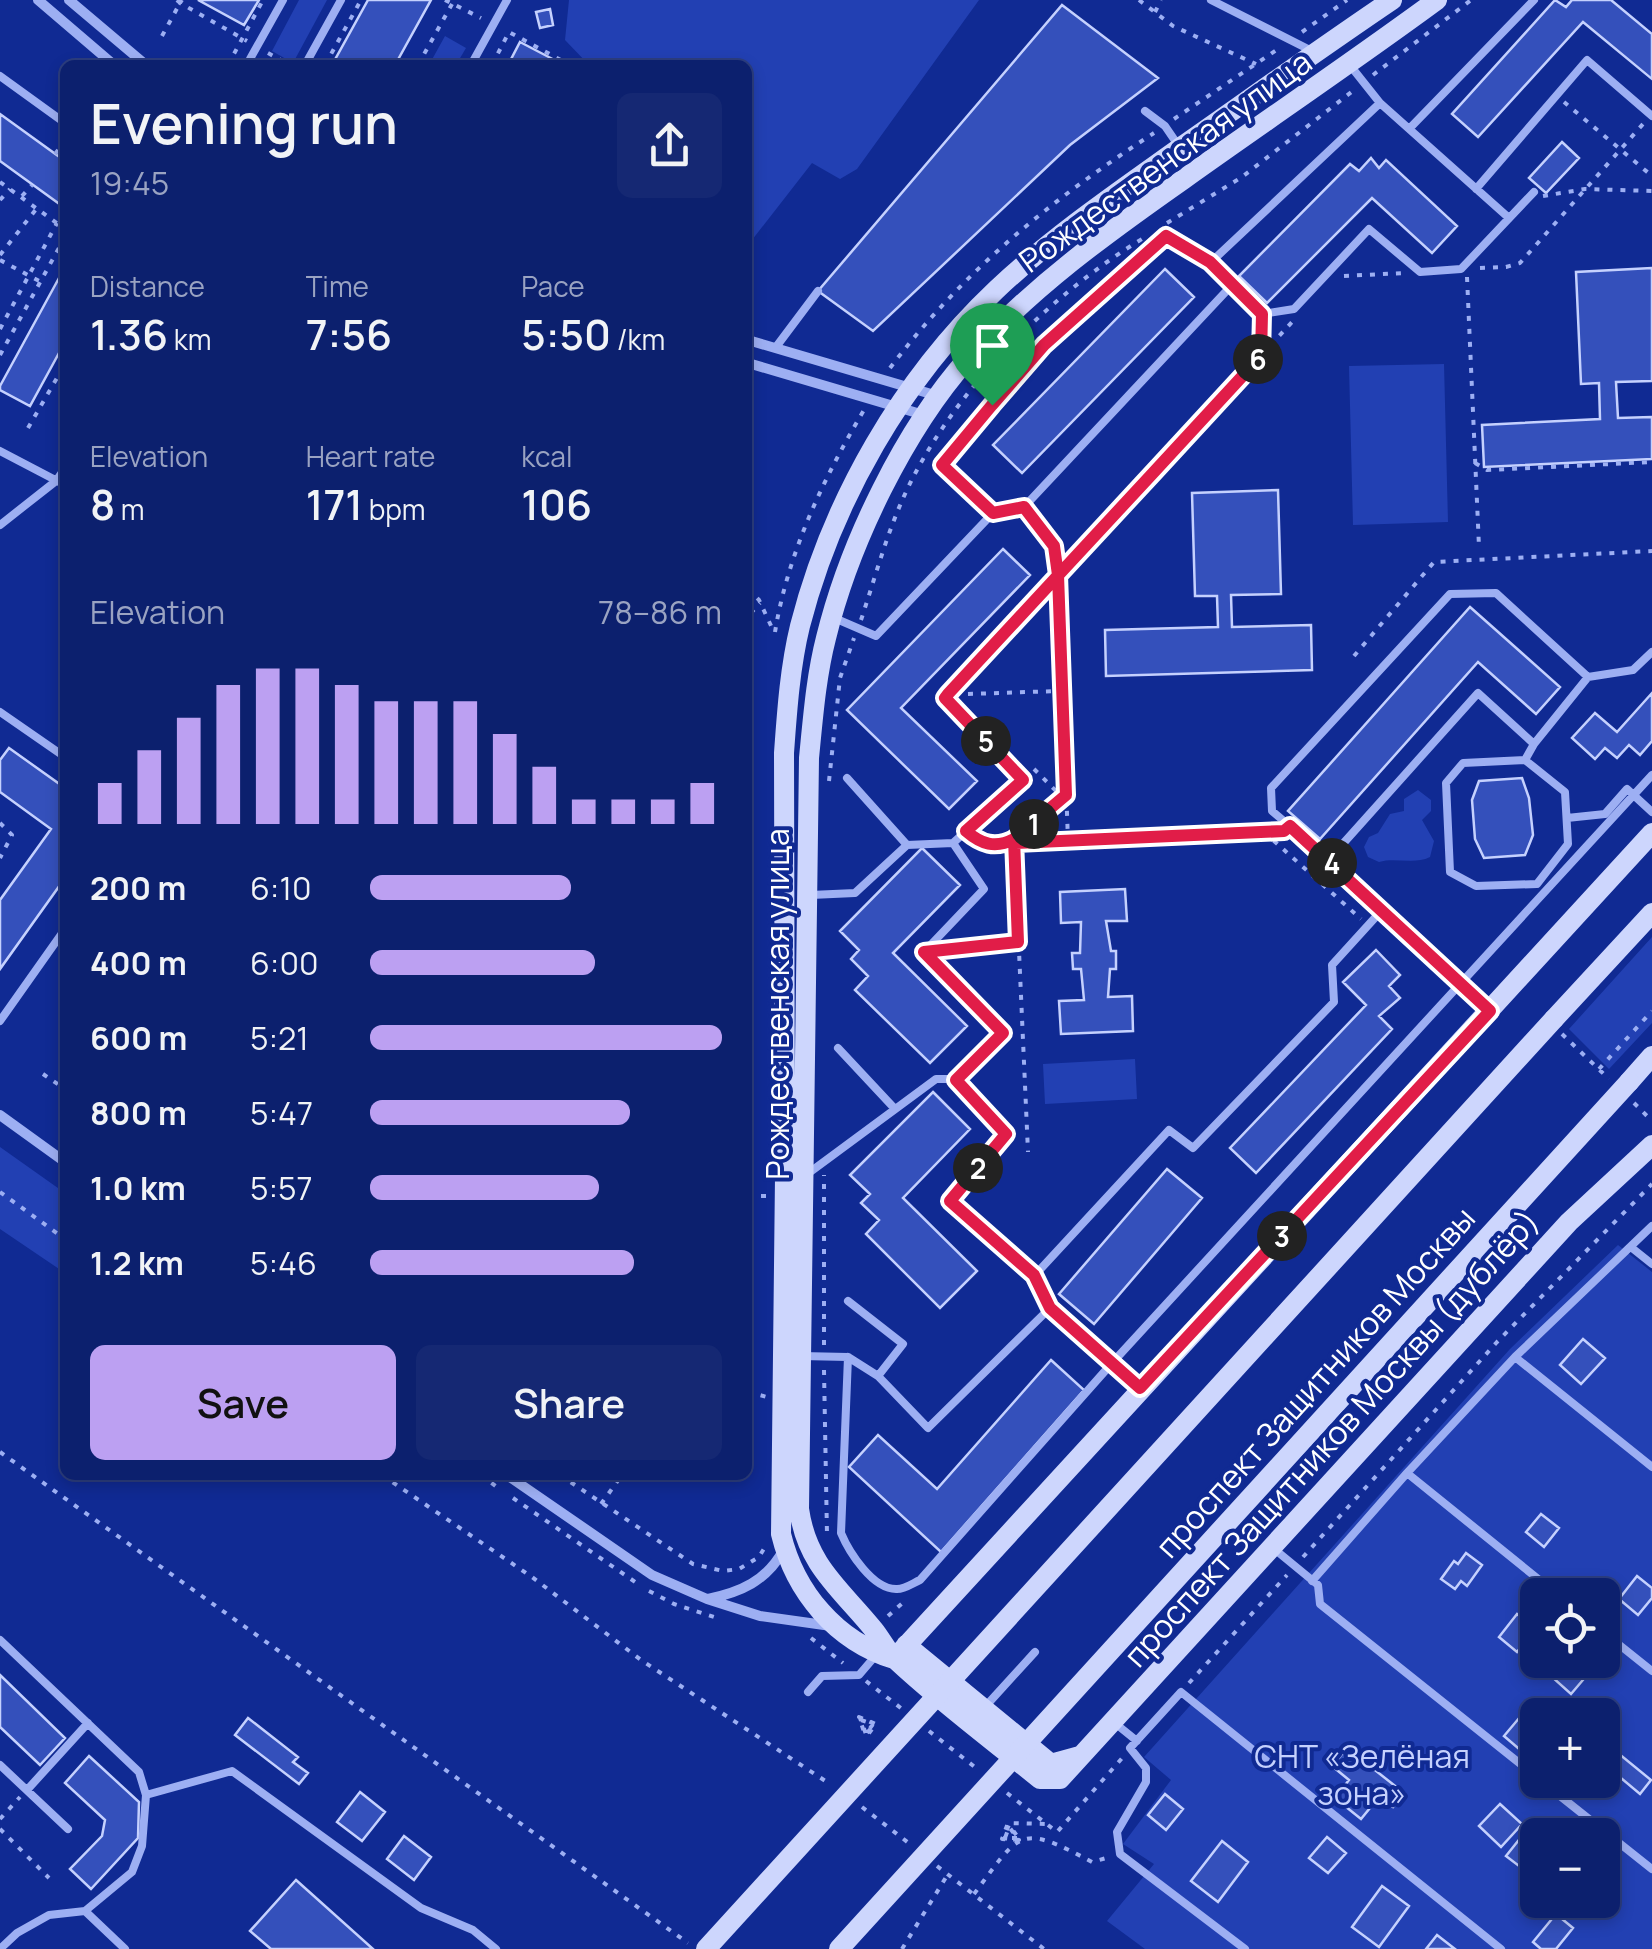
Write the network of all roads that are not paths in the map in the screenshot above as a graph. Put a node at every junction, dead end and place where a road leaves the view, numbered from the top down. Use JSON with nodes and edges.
{"nodes":[{"id":1,"x":38,"y":0,"type":"edge"},
{"id":2,"x":69,"y":0,"type":"edge"},
{"id":3,"x":283,"y":0,"type":"edge"},
{"id":4,"x":341,"y":0,"type":"edge"},
{"id":5,"x":507,"y":0,"type":"edge"},
{"id":6,"x":1211,"y":0,"type":"edge"},
{"id":7,"x":1392,"y":0,"type":"edge"},
{"id":8,"x":1438,"y":0,"type":"edge"},
{"id":9,"x":1534,"y":0,"type":"edge"},
{"id":10,"x":1314,"y":52,"type":"junction"},
{"id":11,"x":108,"y":60,"type":"edge"},
{"id":12,"x":140,"y":60,"type":"edge"},
{"id":13,"x":250,"y":60,"type":"edge"},
{"id":14,"x":308,"y":60,"type":"edge"},
{"id":15,"x":475,"y":60,"type":"edge"},
{"id":16,"x":1349,"y":64,"type":"junction"},
{"id":17,"x":0,"y":76,"type":"edge"},
{"id":18,"x":1380,"y":103,"type":"junction"},
{"id":19,"x":1145,"y":110,"type":"dead end"},
{"id":20,"x":1651,"y":116,"type":"edge"},
{"id":21,"x":60,"y":119,"type":"edge"},
{"id":22,"x":1408,"y":128,"type":"junction"},
{"id":23,"x":1180,"y":148,"type":"junction"},
{"id":24,"x":1476,"y":189,"type":"junction"},
{"id":25,"x":1534,"y":192,"type":"road end"},
{"id":26,"x":1509,"y":218,"type":"junction"},
{"id":27,"x":1210,"y":262,"type":"junction"},
{"id":28,"x":1232,"y":285,"type":"junction"},
{"id":29,"x":818,"y":291,"type":"dead end"},
{"id":30,"x":752,"y":341,"type":"edge"},
{"id":31,"x":776,"y":347,"type":"junction"},
{"id":32,"x":752,"y":364,"type":"edge"},
{"id":33,"x":912,"y":388,"type":"junction"},
{"id":34,"x":939,"y":396,"type":"junction"},
{"id":35,"x":899,"y":407,"type":"junction"},
{"id":36,"x":926,"y":415,"type":"junction"},
{"id":37,"x":0,"y":451,"type":"edge"},
{"id":38,"x":60,"y":483,"type":"edge"},
{"id":39,"x":1024,"y":507,"type":"junction"},
{"id":40,"x":993,"y":513,"type":"junction"},
{"id":41,"x":0,"y":525,"type":"edge"},
{"id":42,"x":832,"y":617,"type":"junction"},
{"id":43,"x":1652,"y":652,"type":"edge"},
{"id":44,"x":1588,"y":677,"type":"junction"},
{"id":45,"x":0,"y":712,"type":"edge"},
{"id":46,"x":1534,"y":744,"type":"junction"},
{"id":47,"x":60,"y":754,"type":"edge"},
{"id":48,"x":1525,"y":760,"type":"junction"},
{"id":49,"x":1652,"y":775,"type":"edge"},
{"id":50,"x":847,"y":778,"type":"dead end"},
{"id":51,"x":1634,"y":795,"type":"junction"},
{"id":52,"x":1652,"y":812,"type":"edge"},
{"id":53,"x":1567,"y":818,"type":"junction"},
{"id":54,"x":1652,"y":834,"type":"edge"},
{"id":55,"x":953,"y":842,"type":"junction"},
{"id":56,"x":906,"y":844,"type":"junction"},
{"id":57,"x":1318,"y":850,"type":"junction"},
{"id":58,"x":807,"y":895,"type":"junction"},
{"id":59,"x":1382,"y":910,"type":"junction"},
{"id":60,"x":1652,"y":913,"type":"edge"},
{"id":61,"x":60,"y":935,"type":"edge"},
{"id":62,"x":1460,"y":984,"type":"junction"},
{"id":63,"x":1490,"y":1011,"type":"junction"},
{"id":64,"x":0,"y":1021,"type":"edge"},
{"id":65,"x":838,"y":1048,"type":"dead end"},
{"id":66,"x":1652,"y":1056,"type":"edge"},
{"id":67,"x":956,"y":1080,"type":"junction"},
{"id":68,"x":895,"y":1109,"type":"junction"},
{"id":69,"x":0,"y":1115,"type":"edge"},
{"id":70,"x":1652,"y":1145,"type":"edge"},
{"id":71,"x":60,"y":1158,"type":"edge"},
{"id":72,"x":806,"y":1175,"type":"junction"},
{"id":73,"x":1652,"y":1226,"type":"edge"},
{"id":74,"x":1632,"y":1248,"type":"junction"},
{"id":75,"x":1652,"y":1264,"type":"edge"},
{"id":76,"x":1034,"y":1275,"type":"junction"},
{"id":77,"x":848,"y":1301,"type":"dead end"},
{"id":78,"x":1050,"y":1308,"type":"junction"},
{"id":79,"x":801,"y":1356,"type":"junction"},
{"id":80,"x":848,"y":1356,"type":"junction"},
{"id":81,"x":1515,"y":1357,"type":"junction"},
{"id":82,"x":1113,"y":1362,"type":"junction"},
{"id":83,"x":878,"y":1376,"type":"junction"},
{"id":84,"x":1140,"y":1388,"type":"junction"},
{"id":85,"x":1652,"y":1468,"type":"edge"},
{"id":86,"x":1407,"y":1473,"type":"junction"},
{"id":87,"x":514,"y":1480,"type":"edge"},
{"id":88,"x":1272,"y":1547,"type":"junction"},
{"id":89,"x":785,"y":1549,"type":"junction"},
{"id":90,"x":1537,"y":1578,"type":"edge"},
{"id":91,"x":1312,"y":1581,"type":"junction"},
{"id":92,"x":707,"y":1599,"type":"junction"},
{"id":93,"x":835,"y":1626,"type":"junction"},
{"id":94,"x":0,"y":1640,"type":"edge"},
{"id":95,"x":1620,"y":1646,"type":"edge"},
{"id":96,"x":891,"y":1651,"type":"junction"},
{"id":97,"x":1034,"y":1652,"type":"dead end"},
{"id":98,"x":1652,"y":1672,"type":"edge"},
{"id":99,"x":808,"y":1692,"type":"dead end"},
{"id":100,"x":983,"y":1708,"type":"junction"},
{"id":101,"x":1113,"y":1721,"type":"junction"},
{"id":102,"x":88,"y":1723,"type":"junction"},
{"id":103,"x":1137,"y":1741,"type":"junction"},
{"id":104,"x":1082,"y":1756,"type":"junction"},
{"id":105,"x":1520,"y":1764,"type":"edge"},
{"id":106,"x":1,"y":1769,"type":"edge"},
{"id":107,"x":27,"y":1790,"type":"junction"},
{"id":108,"x":146,"y":1795,"type":"junction"},
{"id":109,"x":1563,"y":1798,"type":"edge"},
{"id":110,"x":68,"y":1829,"type":"dead end"},
{"id":111,"x":1652,"y":1870,"type":"edge"},
{"id":112,"x":84,"y":1911,"type":"junction"},
{"id":113,"x":0,"y":1949,"type":"edge"},
{"id":114,"x":125,"y":1949,"type":"edge"},
{"id":115,"x":496,"y":1949,"type":"edge"},
{"id":116,"x":706,"y":1949,"type":"edge"},
{"id":117,"x":839,"y":1949,"type":"edge"},
{"id":118,"x":1245,"y":1949,"type":"edge"},
{"id":119,"x":1502,"y":1949,"type":"edge"}],
"edges":[{"from":1,"to":11,"type":"street"},
{"from":2,"to":12,"type":"street"},
{"from":3,"to":13,"type":"lane"},
{"from":4,"to":14,"type":"lane"},
{"from":5,"to":15,"type":"lane"},
{"from":6,"to":10,"type":"lane"},
{"from":7,"to":10,"type":"street","name":"Рождественская улица"},
{"from":8,"to":16,"type":"street","name":"Рождественская улица"},
{"from":9,"to":22,"type":"lane"},
{"from":10,"to":23,"type":"street","name":"Рождественская улица"},
{"from":16,"to":18,"type":"lane"},
{"from":16,"to":34,"type":"street","name":"Рождественская улица"},
{"from":17,"to":21,"type":"lane"},
{"from":18,"to":22,"type":"lane"},
{"from":18,"to":27,"type":"lane"},
{"from":19,"to":23,"type":"lane"},
{"from":20,"to":24,"type":"lane"},
{"from":22,"to":24,"type":"lane"},
{"from":23,"to":33,"type":"street","name":"Рождественская улица"},
{"from":24,"to":26,"type":"lane"},
{"from":25,"to":26,"type":"lane"},
{"from":26,"to":28,"type":"lane"},
{"from":27,"to":28,"type":"lane"},
{"from":27,"to":40,"type":"lane"},
{"from":28,"to":39,"type":"lane"},
{"from":29,"to":31,"type":"lane"},
{"from":30,"to":31,"type":"street"},
{"from":31,"to":33,"type":"street"},
{"from":32,"to":35,"type":"street"},
{"from":33,"to":34,"type":"street"},
{"from":33,"to":35,"type":"street","name":"Рождественская улица"},
{"from":34,"to":36,"type":"street","name":"Рождественская улица"},
{"from":35,"to":36,"type":"street"},
{"from":35,"to":89,"type":"street","name":"Рождественская улица"},
{"from":36,"to":42,"type":"street","name":"Рождественская улица"},
{"from":37,"to":38,"type":"lane"},
{"from":38,"to":41,"type":"lane"},
{"from":39,"to":40,"type":"lane"},
{"from":39,"to":55,"type":"lane"},
{"from":40,"to":42,"type":"lane"},
{"from":42,"to":58,"type":"street","name":"Рождественская улица"},
{"from":43,"to":44,"type":"lane"},
{"from":44,"to":46,"type":"lane"},
{"from":44,"to":57,"type":"lane"},
{"from":45,"to":47,"type":"lane"},
{"from":46,"to":48,"type":"lane"},
{"from":46,"to":57,"type":"lane"},
{"from":48,"to":53,"type":"lane"},
{"from":48,"to":53,"type":"lane"},
{"from":49,"to":51,"type":"lane"},
{"from":50,"to":56,"type":"lane"},
{"from":51,"to":52,"type":"lane"},
{"from":51,"to":53,"type":"lane"},
{"from":51,"to":62,"type":"lane"},
{"from":54,"to":63,"type":"street"},
{"from":55,"to":56,"type":"lane"},
{"from":55,"to":67,"type":"lane"},
{"from":56,"to":58,"type":"lane"},
{"from":57,"to":59,"type":"lane"},
{"from":58,"to":72,"type":"street","name":"Рождественская улица"},
{"from":59,"to":62,"type":"lane"},
{"from":59,"to":76,"type":"lane"},
{"from":60,"to":116,"type":"street","name":"проспект Защитников Москвы","bridge":true},
{"from":61,"to":64,"type":"lane"},
{"from":62,"to":63,"type":"lane"},
{"from":62,"to":82,"type":"lane"},
{"from":63,"to":84,"type":"street"},
{"from":65,"to":68,"type":"lane"},
{"from":66,"to":117,"type":"street","name":"проспект Защитников Москвы","bridge":true},
{"from":67,"to":68,"type":"lane"},
{"from":67,"to":76,"type":"lane"},
{"from":68,"to":72,"type":"lane"},
{"from":69,"to":71,"type":"street"},
{"from":70,"to":88,"type":"street","name":"проспект Защитников Москвы (дублёр)"},
{"from":72,"to":79,"type":"street","name":"Рождественская улица"},
{"from":73,"to":74,"type":"lane"},
{"from":74,"to":75,"type":"lane"},
{"from":74,"to":81,"type":"lane"},
{"from":76,"to":78,"type":"lane"},
{"from":77,"to":83,"type":"lane"},
{"from":78,"to":82,"type":"lane"},
{"from":78,"to":83,"type":"lane"},
{"from":79,"to":80,"type":"lane"},
{"from":79,"to":96,"type":"street","name":"Рождественская улица"},
{"from":80,"to":82,"type":"lane"},
{"from":80,"to":83,"type":"lane"},
{"from":81,"to":85,"type":"lane"},
{"from":81,"to":86,"type":"lane"},
{"from":82,"to":84,"type":"lane"},
{"from":84,"to":96,"type":"street"},
{"from":86,"to":90,"type":"lane"},
{"from":86,"to":91,"type":"lane"},
{"from":87,"to":92,"type":"street"},
{"from":88,"to":91,"type":"lane"},
{"from":88,"to":101,"type":"street","name":"проспект Защитников Москвы (дублёр)"},
{"from":89,"to":92,"type":"street"},
{"from":89,"to":93,"type":"street","name":"Рождественская улица"},
{"from":91,"to":105,"type":"lane"},
{"from":92,"to":93,"type":"street"},
{"from":93,"to":96,"type":"street","name":"Рождественская улица"},
{"from":94,"to":102,"type":"lane"},
{"from":95,"to":98,"type":"lane"},
{"from":96,"to":99,"type":"lane"},
{"from":96,"to":100,"type":"street"},
{"from":96,"to":104,"type":"street","name":"проспект Защитников Москвы (дублёр)"},
{"from":97,"to":100,"type":"lane"},
{"from":100,"to":104,"type":"street"},
{"from":101,"to":103,"type":"lane"},
{"from":101,"to":104,"type":"street","name":"проспект Защитников Москвы (дублёр)"},
{"from":102,"to":107,"type":"lane"},
{"from":102,"to":108,"type":"lane"},
{"from":103,"to":118,"type":"lane"},
{"from":103,"to":119,"type":"lane"},
{"from":106,"to":107,"type":"lane"},
{"from":107,"to":110,"type":"lane"},
{"from":108,"to":112,"type":"lane"},
{"from":108,"to":115,"type":"lane"},
{"from":109,"to":111,"type":"lane"},
{"from":112,"to":113,"type":"lane"},
{"from":112,"to":114,"type":"lane"}]}
